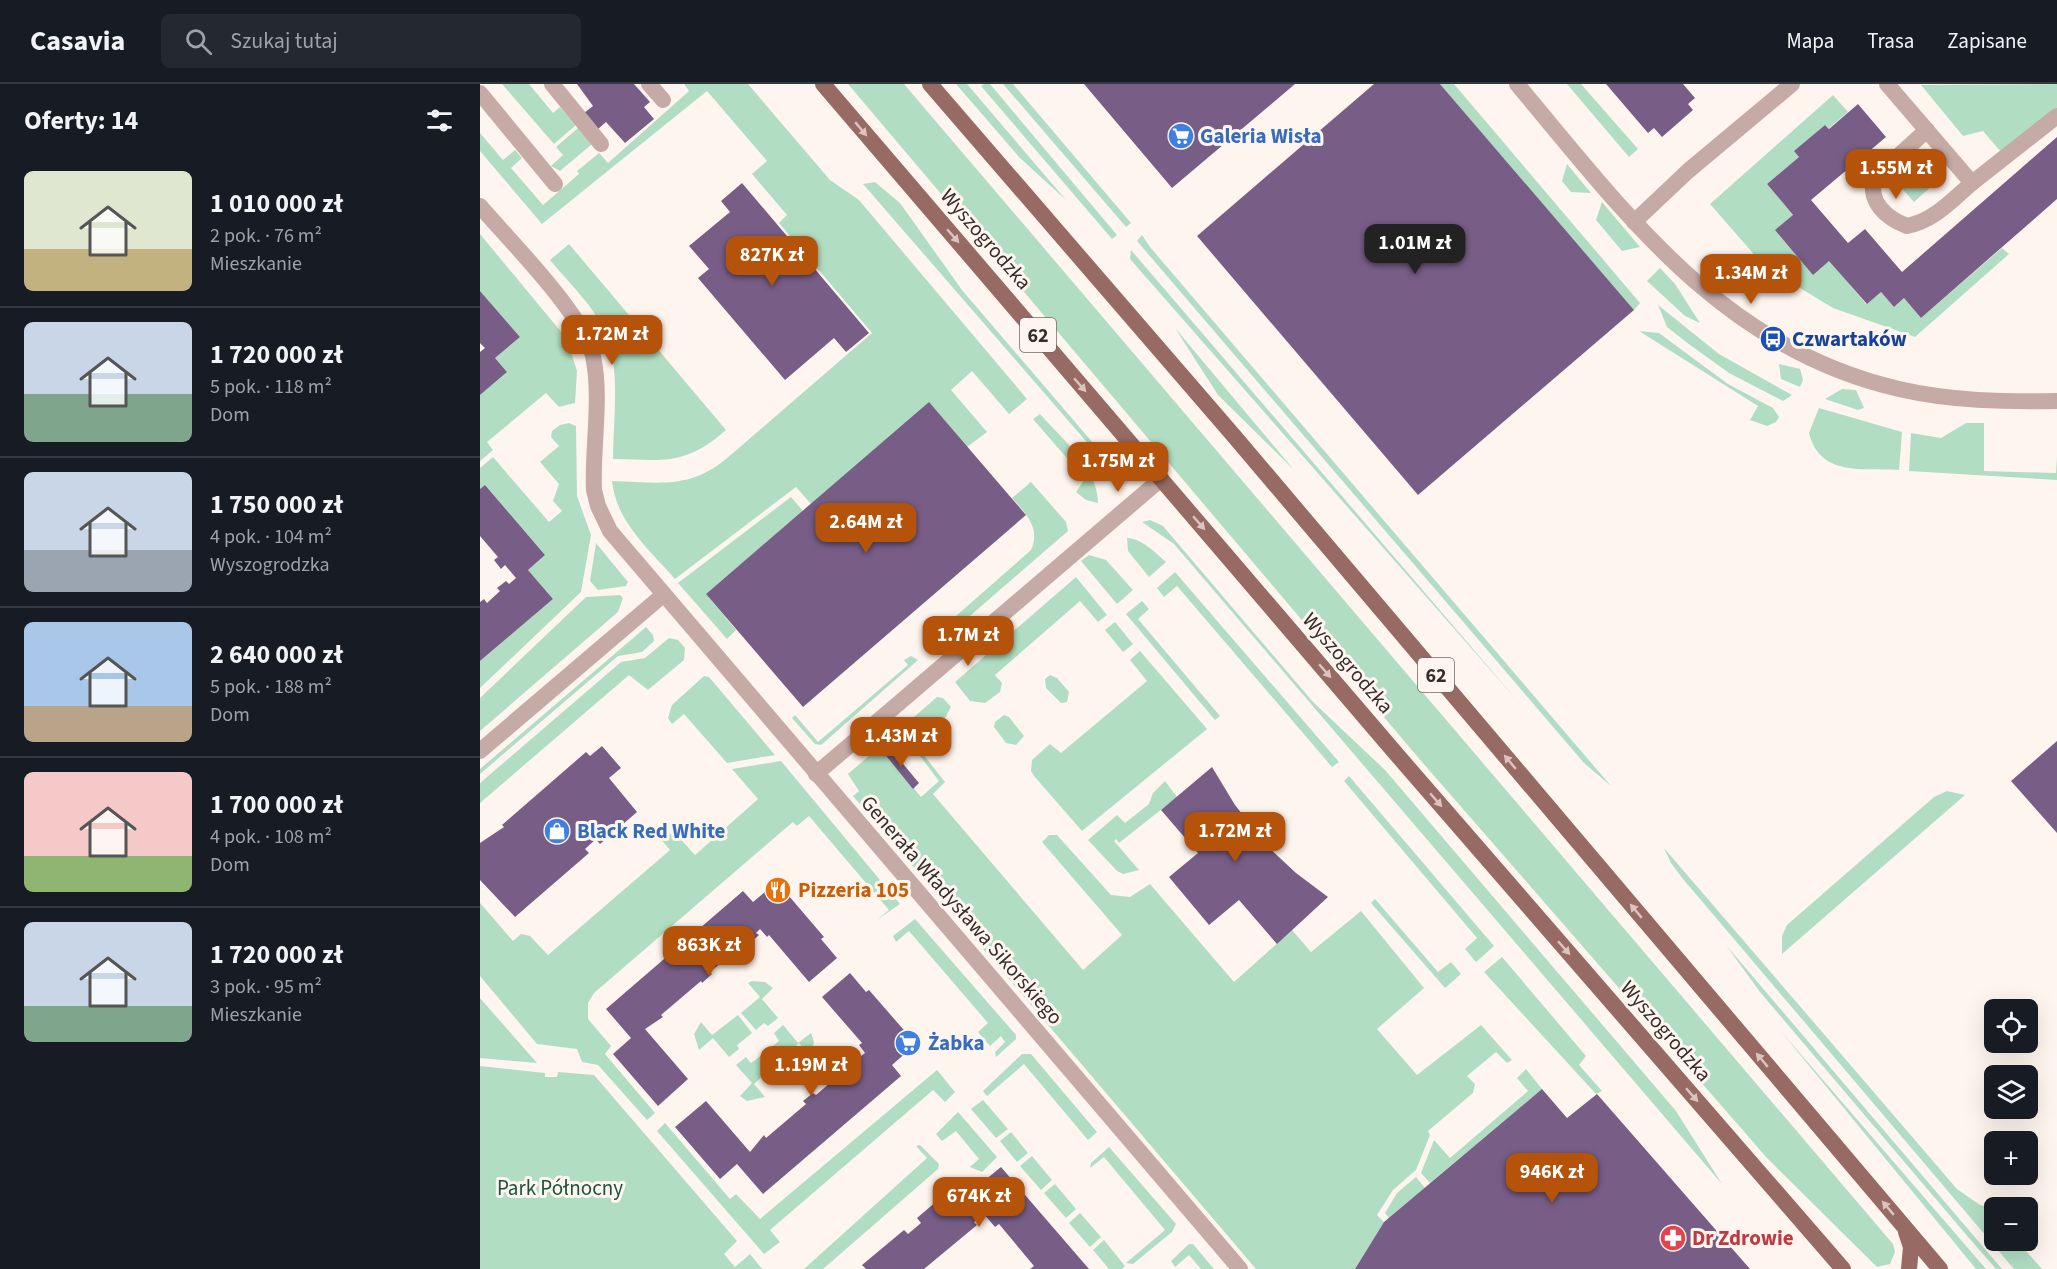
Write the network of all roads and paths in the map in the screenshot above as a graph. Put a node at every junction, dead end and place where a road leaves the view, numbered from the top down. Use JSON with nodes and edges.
{"nodes":[{"id":1,"x":552,"y":84,"type":"edge"},
{"id":2,"x":649,"y":84,"type":"edge"},
{"id":3,"x":823,"y":84,"type":"edge"},
{"id":4,"x":930,"y":84,"type":"edge"},
{"id":5,"x":1517,"y":84,"type":"edge"},
{"id":6,"x":1792,"y":84,"type":"edge"},
{"id":7,"x":1887,"y":84,"type":"edge"},
{"id":8,"x":480,"y":93,"type":"edge"},
{"id":9,"x":663,"y":100,"type":"dead end"},
{"id":10,"x":2057,"y":116,"type":"edge"},
{"id":11,"x":1927,"y":130,"type":"junction"},
{"id":12,"x":601,"y":144,"type":"dead end"},
{"id":13,"x":1972,"y":183,"type":"junction"},
{"id":14,"x":555,"y":184,"type":"dead end"},
{"id":15,"x":480,"y":206,"type":"edge"},
{"id":16,"x":1634,"y":222,"type":"junction"},
{"id":17,"x":2057,"y":401,"type":"edge"},
{"id":18,"x":1161,"y":479,"type":"junction"},
{"id":19,"x":663,"y":595,"type":"junction"},
{"id":20,"x":480,"y":751,"type":"edge"},
{"id":21,"x":816,"y":774,"type":"junction"},
{"id":22,"x":1903,"y":1226,"type":"junction"},
{"id":23,"x":1816,"y":1238,"type":"junction"},
{"id":24,"x":1240,"y":1269,"type":"edge"},
{"id":25,"x":1842,"y":1269,"type":"edge"},
{"id":26,"x":1854,"y":1269,"type":"edge"},
{"id":27,"x":1909,"y":1269,"type":"edge"},
{"id":28,"x":1940,"y":1269,"type":"edge"}],
"edges":[{"from":1,"to":12,"type":"street"},
{"from":2,"to":9,"type":"street"},
{"from":3,"to":18,"type":"main road","name":"Wyszogrodzka","number":"62","one_way":true},
{"from":22,"to":4,"type":"main road","number":"62","one_way":true},
{"from":5,"to":16,"type":"street"},
{"from":6,"to":16,"type":"street"},
{"from":7,"to":11,"type":"street"},
{"from":8,"to":14,"type":"street"},
{"from":10,"to":13,"type":"street"},
{"from":11,"to":13,"type":"street"},
{"from":11,"to":13,"type":"street"},
{"from":15,"to":19,"type":"street","name":"Generała Władysława Sikorskiego"},
{"from":16,"to":17,"type":"street"},
{"from":18,"to":21,"type":"street"},
{"from":18,"to":23,"type":"main road","name":"Wyszogrodzka","number":"62","one_way":true},
{"from":19,"to":20,"type":"street"},
{"from":19,"to":21,"type":"street","name":"Generała Władysława Sikorskiego"},
{"from":21,"to":24,"type":"street","name":"Generała Władysława Sikorskiego"},
{"from":22,"to":27,"type":"main road"},
{"from":22,"to":28,"type":"main road","number":"62"},
{"from":23,"to":25,"type":"main road","name":"Wyszogrodzka","number":"62"},
{"from":23,"to":26,"type":"main road"}]}
